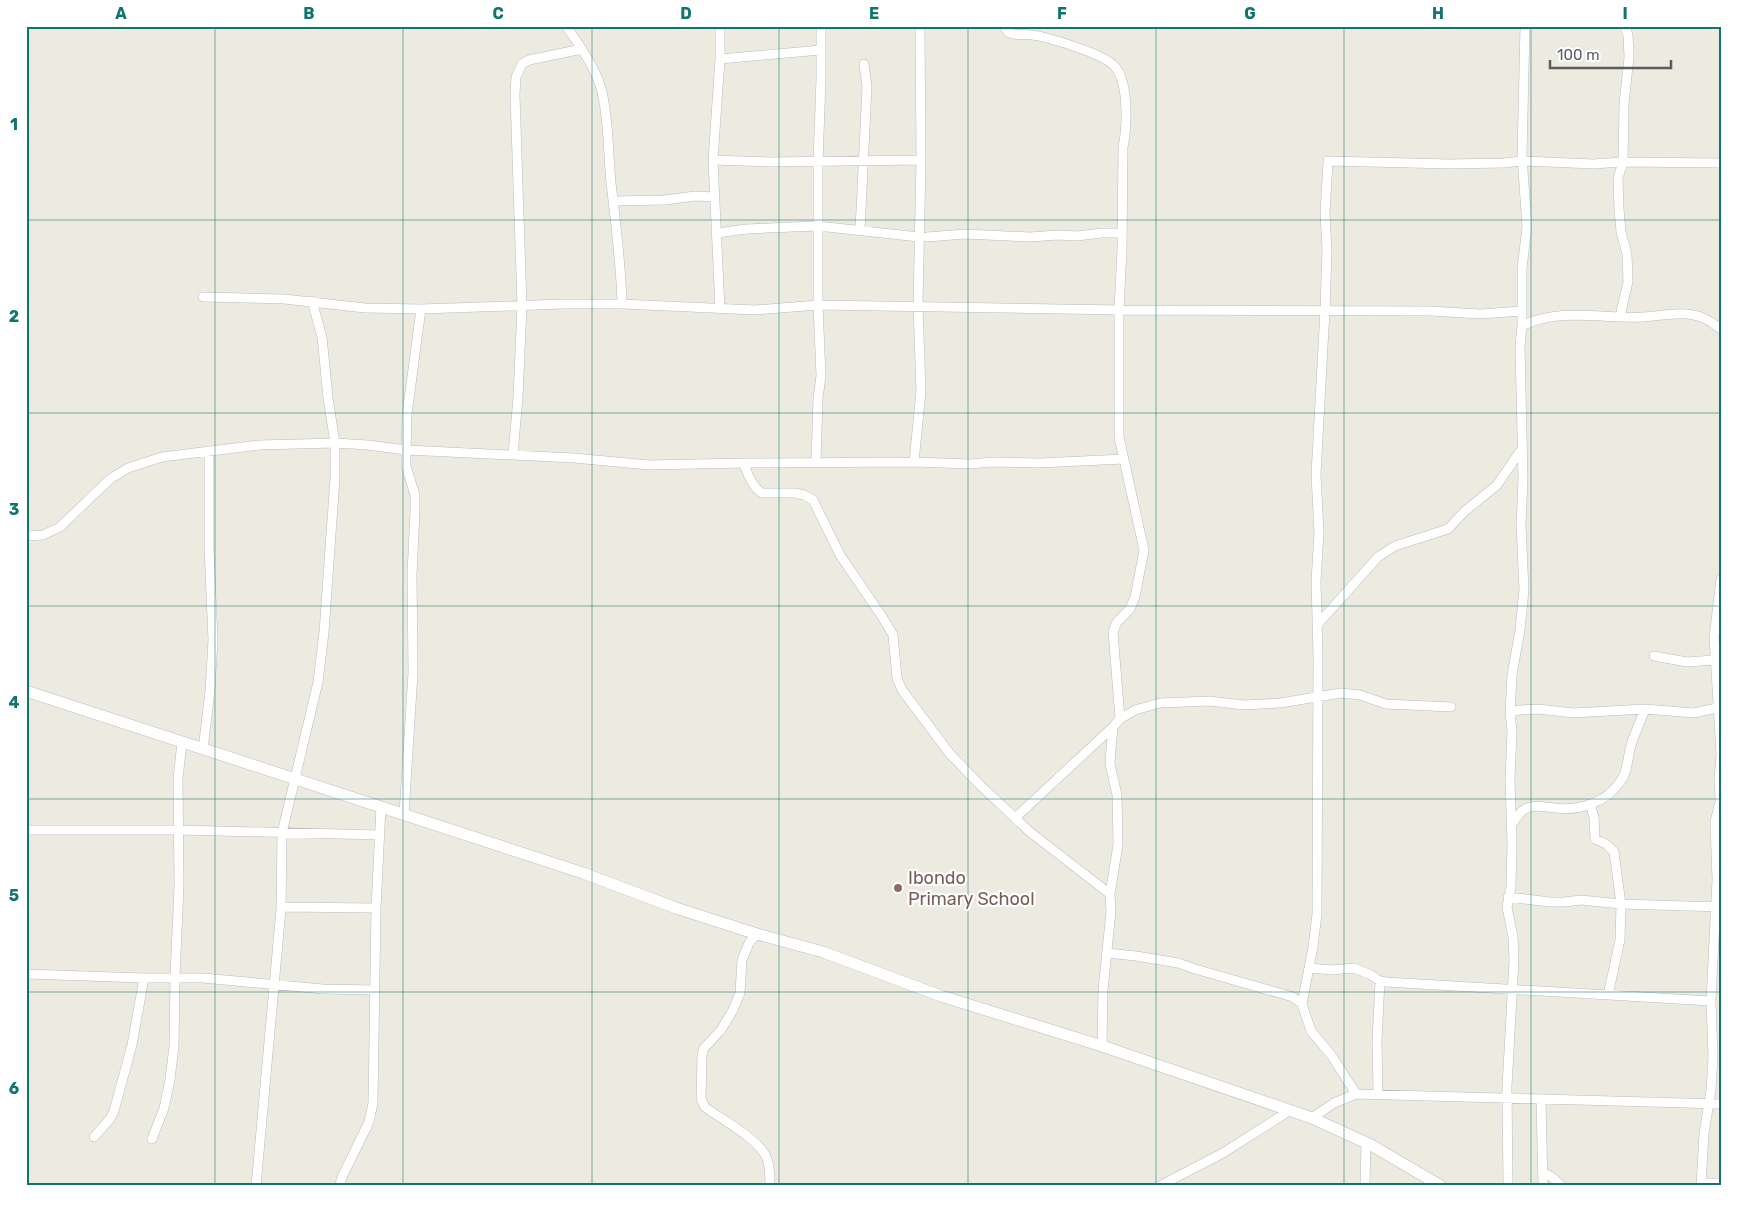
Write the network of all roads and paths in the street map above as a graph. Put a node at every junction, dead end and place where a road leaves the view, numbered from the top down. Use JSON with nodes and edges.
{"nodes":[{"id":1,"x":566,"y":26,"type":"edge"},
{"id":2,"x":720,"y":26,"type":"edge"},
{"id":3,"x":821,"y":26,"type":"edge"},
{"id":4,"x":920,"y":26,"type":"edge"},
{"id":5,"x":1004,"y":26,"type":"edge"},
{"id":6,"x":1525,"y":26,"type":"edge"},
{"id":7,"x":1625,"y":26,"type":"edge"},
{"id":8,"x":582,"y":49,"type":"junction"},
{"id":9,"x":821,"y":50,"type":"junction"},
{"id":10,"x":720,"y":59,"type":"junction"},
{"id":11,"x":864,"y":64,"type":"dead end"},
{"id":12,"x":713,"y":160,"type":"junction"},
{"id":13,"x":922,"y":160,"type":"junction"},
{"id":14,"x":863,"y":161,"type":"junction"},
{"id":15,"x":1522,"y":161,"type":"junction"},
{"id":16,"x":818,"y":162,"type":"junction"},
{"id":17,"x":1622,"y":162,"type":"junction"},
{"id":18,"x":1721,"y":163,"type":"edge"},
{"id":19,"x":715,"y":197,"type":"junction"},
{"id":20,"x":614,"y":201,"type":"junction"},
{"id":21,"x":818,"y":226,"type":"junction"},
{"id":22,"x":860,"y":230,"type":"junction"},
{"id":23,"x":717,"y":233,"type":"junction"},
{"id":24,"x":1122,"y":233,"type":"junction"},
{"id":25,"x":923,"y":237,"type":"junction"},
{"id":26,"x":203,"y":297,"type":"dead end"},
{"id":27,"x":312,"y":301,"type":"junction"},
{"id":28,"x":622,"y":304,"type":"junction"},
{"id":29,"x":818,"y":305,"type":"junction"},
{"id":30,"x":522,"y":306,"type":"junction"},
{"id":31,"x":918,"y":306,"type":"junction"},
{"id":32,"x":421,"y":309,"type":"junction"},
{"id":33,"x":720,"y":309,"type":"junction"},
{"id":34,"x":1119,"y":310,"type":"junction"},
{"id":35,"x":1326,"y":310,"type":"junction"},
{"id":36,"x":1522,"y":312,"type":"junction"},
{"id":37,"x":1620,"y":316,"type":"junction"},
{"id":38,"x":1522,"y":326,"type":"junction"},
{"id":39,"x":1721,"y":329,"type":"edge"},
{"id":40,"x":336,"y":442,"type":"junction"},
{"id":41,"x":406,"y":450,"type":"junction"},
{"id":42,"x":1522,"y":450,"type":"junction"},
{"id":43,"x":209,"y":451,"type":"junction"},
{"id":44,"x":513,"y":455,"type":"junction"},
{"id":45,"x":1124,"y":459,"type":"junction"},
{"id":46,"x":914,"y":462,"type":"junction"},
{"id":47,"x":744,"y":463,"type":"junction"},
{"id":48,"x":816,"y":463,"type":"junction"},
{"id":49,"x":26,"y":536,"type":"edge"},
{"id":50,"x":1721,"y":579,"type":"edge"},
{"id":51,"x":1317,"y":624,"type":"junction"},
{"id":52,"x":1654,"y":656,"type":"dead end"},
{"id":53,"x":1714,"y":660,"type":"junction"},
{"id":54,"x":26,"y":691,"type":"edge"},
{"id":55,"x":1317,"y":698,"type":"junction"},
{"id":56,"x":1451,"y":707,"type":"dead end"},
{"id":57,"x":1719,"y":707,"type":"edge"},
{"id":58,"x":1645,"y":709,"type":"junction"},
{"id":59,"x":1510,"y":712,"type":"junction"},
{"id":60,"x":1120,"y":719,"type":"junction"},
{"id":61,"x":1113,"y":727,"type":"junction"},
{"id":62,"x":182,"y":743,"type":"junction"},
{"id":63,"x":203,"y":749,"type":"junction"},
{"id":64,"x":294,"y":779,"type":"junction"},
{"id":65,"x":1590,"y":804,"type":"junction"},
{"id":66,"x":381,"y":807,"type":"junction"},
{"id":67,"x":404,"y":814,"type":"junction"},
{"id":68,"x":1015,"y":818,"type":"junction"},
{"id":69,"x":1512,"y":824,"type":"junction"},
{"id":70,"x":26,"y":830,"type":"edge"},
{"id":71,"x":180,"y":830,"type":"junction"},
{"id":72,"x":282,"y":833,"type":"junction"},
{"id":73,"x":379,"y":835,"type":"junction"},
{"id":74,"x":1110,"y":894,"type":"junction"},
{"id":75,"x":1508,"y":897,"type":"junction"},
{"id":76,"x":1620,"y":904,"type":"junction"},
{"id":77,"x":281,"y":907,"type":"junction"},
{"id":78,"x":1718,"y":907,"type":"edge"},
{"id":79,"x":376,"y":908,"type":"junction"},
{"id":80,"x":757,"y":934,"type":"junction"},
{"id":81,"x":1107,"y":953,"type":"junction"},
{"id":82,"x":1309,"y":968,"type":"junction"},
{"id":83,"x":26,"y":974,"type":"edge"},
{"id":84,"x":175,"y":977,"type":"junction"},
{"id":85,"x":144,"y":978,"type":"junction"},
{"id":86,"x":1380,"y":981,"type":"junction"},
{"id":87,"x":275,"y":985,"type":"junction"},
{"id":88,"x":374,"y":990,"type":"junction"},
{"id":89,"x":1512,"y":990,"type":"junction"},
{"id":90,"x":1608,"y":995,"type":"junction"},
{"id":91,"x":1302,"y":1004,"type":"junction"},
{"id":92,"x":1714,"y":1004,"type":"edge"},
{"id":93,"x":1102,"y":1046,"type":"junction"},
{"id":94,"x":1356,"y":1094,"type":"junction"},
{"id":95,"x":1378,"y":1094,"type":"junction"},
{"id":96,"x":1507,"y":1099,"type":"junction"},
{"id":97,"x":1541,"y":1100,"type":"junction"},
{"id":98,"x":1708,"y":1104,"type":"junction"},
{"id":99,"x":1721,"y":1104,"type":"edge"},
{"id":100,"x":1289,"y":1111,"type":"junction"},
{"id":101,"x":1312,"y":1118,"type":"junction"},
{"id":102,"x":94,"y":1138,"type":"dead end"},
{"id":103,"x":152,"y":1139,"type":"dead end"},
{"id":104,"x":1366,"y":1143,"type":"junction"},
{"id":105,"x":1543,"y":1172,"type":"junction"},
{"id":106,"x":1172,"y":1182,"type":"edge"},
{"id":107,"x":1721,"y":1183,"type":"edge"},
{"id":108,"x":1701,"y":1184,"type":"edge"},
{"id":109,"x":256,"y":1186,"type":"edge"},
{"id":110,"x":339,"y":1186,"type":"edge"},
{"id":111,"x":770,"y":1186,"type":"edge"},
{"id":112,"x":1160,"y":1186,"type":"edge"},
{"id":113,"x":1365,"y":1186,"type":"edge"},
{"id":114,"x":1441,"y":1186,"type":"edge"},
{"id":115,"x":1508,"y":1186,"type":"edge"},
{"id":116,"x":1543,"y":1186,"type":"edge"},
{"id":117,"x":1561,"y":1186,"type":"edge"}],
"edges":[{"from":1,"to":8,"type":"street"},
{"from":2,"to":10,"type":"street"},
{"from":3,"to":9,"type":"street"},
{"from":4,"to":13,"type":"street"},
{"from":5,"to":24,"type":"street"},
{"from":6,"to":15,"type":"street"},
{"from":7,"to":17,"type":"street"},
{"from":8,"to":20,"type":"street"},
{"from":8,"to":30,"type":"street"},
{"from":9,"to":10,"type":"street"},
{"from":9,"to":16,"type":"street"},
{"from":10,"to":12,"type":"street"},
{"from":11,"to":14,"type":"street"},
{"from":12,"to":16,"type":"street"},
{"from":12,"to":19,"type":"street"},
{"from":13,"to":14,"type":"street"},
{"from":13,"to":25,"type":"street"},
{"from":14,"to":16,"type":"street"},
{"from":14,"to":22,"type":"street"},
{"from":15,"to":17,"type":"street"},
{"from":15,"to":35,"type":"street"},
{"from":15,"to":36,"type":"street"},
{"from":16,"to":21,"type":"street"},
{"from":17,"to":18,"type":"street"},
{"from":17,"to":37,"type":"street"},
{"from":19,"to":20,"type":"street"},
{"from":19,"to":23,"type":"street"},
{"from":20,"to":28,"type":"street"},
{"from":21,"to":22,"type":"street"},
{"from":21,"to":23,"type":"street"},
{"from":21,"to":29,"type":"street"},
{"from":22,"to":25,"type":"street"},
{"from":23,"to":33,"type":"street"},
{"from":24,"to":25,"type":"street"},
{"from":24,"to":34,"type":"street"},
{"from":25,"to":31,"type":"street"},
{"from":26,"to":27,"type":"street"},
{"from":27,"to":32,"type":"street"},
{"from":27,"to":40,"type":"street"},
{"from":28,"to":30,"type":"street"},
{"from":28,"to":33,"type":"street"},
{"from":29,"to":31,"type":"street"},
{"from":29,"to":33,"type":"street"},
{"from":29,"to":48,"type":"street"},
{"from":30,"to":32,"type":"street"},
{"from":30,"to":44,"type":"street"},
{"from":31,"to":34,"type":"street"},
{"from":31,"to":46,"type":"street"},
{"from":32,"to":41,"type":"street"},
{"from":34,"to":35,"type":"street"},
{"from":34,"to":45,"type":"street"},
{"from":35,"to":36,"type":"street"},
{"from":35,"to":51,"type":"street"},
{"from":36,"to":38,"type":"street"},
{"from":37,"to":38,"type":"street"},
{"from":37,"to":39,"type":"street"},
{"from":38,"to":42,"type":"street"},
{"from":40,"to":41,"type":"street"},
{"from":40,"to":43,"type":"street"},
{"from":40,"to":64,"type":"street"},
{"from":41,"to":44,"type":"street"},
{"from":41,"to":67,"type":"street"},
{"from":42,"to":51,"type":"street"},
{"from":42,"to":59,"type":"street"},
{"from":43,"to":49,"type":"street"},
{"from":43,"to":63,"type":"street"},
{"from":44,"to":47,"type":"street"},
{"from":45,"to":46,"type":"street"},
{"from":45,"to":60,"type":"street"},
{"from":46,"to":48,"type":"street"},
{"from":47,"to":48,"type":"street"},
{"from":47,"to":68,"type":"street"},
{"from":50,"to":53,"type":"street"},
{"from":51,"to":55,"type":"street"},
{"from":52,"to":53,"type":"street"},
{"from":53,"to":57,"type":"street"},
{"from":54,"to":62,"type":"main road"},
{"from":55,"to":56,"type":"street"},
{"from":55,"to":60,"type":"street"},
{"from":55,"to":82,"type":"street"},
{"from":57,"to":58,"type":"street"},
{"from":57,"to":78,"type":"street"},
{"from":58,"to":59,"type":"street"},
{"from":58,"to":65,"type":"street"},
{"from":59,"to":69,"type":"street"},
{"from":60,"to":61,"type":"street"},
{"from":61,"to":68,"type":"street"},
{"from":61,"to":74,"type":"street"},
{"from":62,"to":63,"type":"main road"},
{"from":62,"to":71,"type":"street"},
{"from":63,"to":64,"type":"main road"},
{"from":64,"to":66,"type":"main road"},
{"from":64,"to":72,"type":"street"},
{"from":65,"to":69,"type":"street"},
{"from":65,"to":76,"type":"street"},
{"from":66,"to":67,"type":"main road"},
{"from":66,"to":73,"type":"street"},
{"from":67,"to":80,"type":"main road"},
{"from":68,"to":74,"type":"street"},
{"from":69,"to":75,"type":"street"},
{"from":70,"to":71,"type":"street"},
{"from":71,"to":72,"type":"street"},
{"from":71,"to":84,"type":"street"},
{"from":72,"to":73,"type":"street"},
{"from":72,"to":77,"type":"street"},
{"from":73,"to":79,"type":"street"},
{"from":74,"to":81,"type":"street"},
{"from":75,"to":76,"type":"street"},
{"from":75,"to":89,"type":"street"},
{"from":76,"to":78,"type":"street"},
{"from":76,"to":90,"type":"street"},
{"from":77,"to":79,"type":"street"},
{"from":77,"to":87,"type":"street"},
{"from":78,"to":92,"type":"street"},
{"from":79,"to":88,"type":"street"},
{"from":80,"to":93,"type":"main road"},
{"from":80,"to":111,"type":"street"},
{"from":81,"to":91,"type":"street"},
{"from":81,"to":93,"type":"street"},
{"from":82,"to":86,"type":"street"},
{"from":82,"to":91,"type":"street"},
{"from":83,"to":85,"type":"street"},
{"from":84,"to":85,"type":"street"},
{"from":84,"to":87,"type":"street"},
{"from":84,"to":103,"type":"street"},
{"from":85,"to":102,"type":"street"},
{"from":86,"to":89,"type":"street"},
{"from":86,"to":95,"type":"street"},
{"from":87,"to":88,"type":"street"},
{"from":87,"to":109,"type":"street"},
{"from":88,"to":110,"type":"street"},
{"from":89,"to":90,"type":"street"},
{"from":89,"to":96,"type":"street"},
{"from":90,"to":92,"type":"street"},
{"from":91,"to":94,"type":"street"},
{"from":92,"to":98,"type":"street"},
{"from":93,"to":100,"type":"main road"},
{"from":94,"to":95,"type":"street"},
{"from":94,"to":101,"type":"street"},
{"from":95,"to":96,"type":"street"},
{"from":96,"to":97,"type":"street"},
{"from":96,"to":115,"type":"street"},
{"from":97,"to":98,"type":"street"},
{"from":97,"to":105,"type":"street"},
{"from":98,"to":99,"type":"street"},
{"from":98,"to":108,"type":"street"},
{"from":100,"to":101,"type":"main road"},
{"from":100,"to":106,"type":"street"},
{"from":101,"to":104,"type":"main road"},
{"from":104,"to":113,"type":"street"},
{"from":104,"to":114,"type":"main road"},
{"from":105,"to":116,"type":"street"},
{"from":105,"to":117,"type":"street"},
{"from":106,"to":112,"type":"street"},
{"from":107,"to":108,"type":"street"}]}
